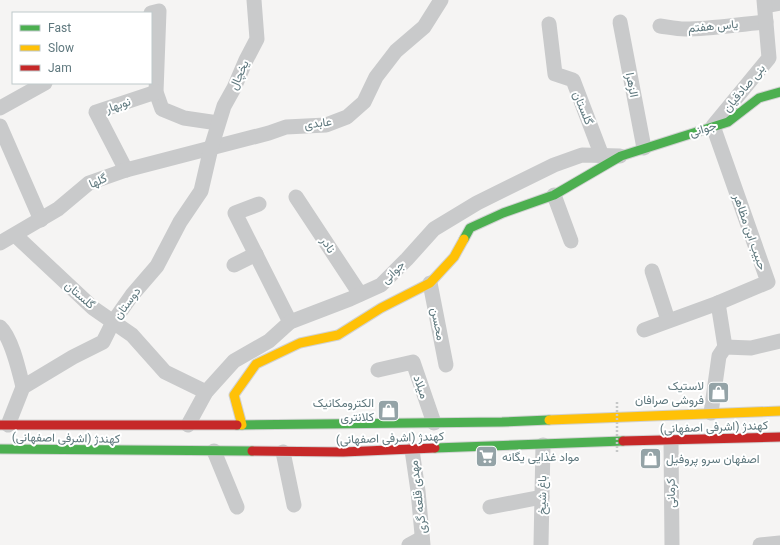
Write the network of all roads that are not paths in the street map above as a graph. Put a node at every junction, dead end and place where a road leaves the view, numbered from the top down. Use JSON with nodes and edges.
{"nodes":[{"id":1,"x":254,"y":0,"type":"edge"},
{"id":2,"x":441,"y":0,"type":"edge"},
{"id":3,"x":764,"y":3,"type":"edge"},
{"id":4,"x":780,"y":3,"type":"edge"},
{"id":5,"x":152,"y":13,"type":"edge"},
{"id":6,"x":620,"y":22,"type":"dead end"},
{"id":7,"x":766,"y":22,"type":"junction"},
{"id":8,"x":549,"y":24,"type":"dead end"},
{"id":9,"x":660,"y":26,"type":"dead end"},
{"id":10,"x":153,"y":67,"type":"edge"},
{"id":11,"x":43,"y":84,"type":"edge"},
{"id":12,"x":156,"y":92,"type":"junction"},
{"id":13,"x":780,"y":92,"type":"edge"},
{"id":14,"x":0,"y":108,"type":"edge"},
{"id":15,"x":218,"y":123,"type":"junction"},
{"id":16,"x":0,"y":126,"type":"edge"},
{"id":17,"x":712,"y":126,"type":"junction"},
{"id":18,"x":210,"y":148,"type":"junction"},
{"id":19,"x":644,"y":148,"type":"junction"},
{"id":20,"x":602,"y":156,"type":"junction"},
{"id":21,"x":621,"y":156,"type":"junction"},
{"id":22,"x":126,"y":170,"type":"junction"},
{"id":23,"x":554,"y":195,"type":"junction"},
{"id":24,"x":296,"y":197,"type":"dead end"},
{"id":25,"x":258,"y":204,"type":"dead end"},
{"id":26,"x":40,"y":220,"type":"junction"},
{"id":27,"x":15,"y":235,"type":"junction"},
{"id":28,"x":571,"y":241,"type":"dead end"},
{"id":29,"x":0,"y":243,"type":"edge"},
{"id":30,"x":256,"y":254,"type":"junction"},
{"id":31,"x":234,"y":265,"type":"dead end"},
{"id":32,"x":652,"y":271,"type":"dead end"},
{"id":33,"x":430,"y":283,"type":"junction"},
{"id":34,"x":360,"y":294,"type":"junction"},
{"id":35,"x":718,"y":303,"type":"junction"},
{"id":36,"x":668,"y":320,"type":"junction"},
{"id":37,"x":113,"y":322,"type":"junction"},
{"id":38,"x":290,"y":322,"type":"junction"},
{"id":39,"x":0,"y":327,"type":"edge"},
{"id":40,"x":644,"y":330,"type":"dead end"},
{"id":41,"x":780,"y":341,"type":"edge"},
{"id":42,"x":725,"y":347,"type":"junction"},
{"id":43,"x":446,"y":364,"type":"dead end"},
{"id":44,"x":378,"y":370,"type":"dead end"},
{"id":45,"x":23,"y":387,"type":"junction"},
{"id":46,"x":206,"y":392,"type":"junction"},
{"id":47,"x":780,"y":411,"type":"edge"},
{"id":48,"x":711,"y":413,"type":"junction"},
{"id":49,"x":583,"y":419,"type":"junction"},
{"id":50,"x":434,"y":423,"type":"junction"},
{"id":51,"x":451,"y":423,"type":"junction"},
{"id":52,"x":4,"y":425,"type":"edge"},
{"id":53,"x":188,"y":425,"type":"junction"},
{"id":54,"x":242,"y":425,"type":"junction"},
{"id":55,"x":520,"y":430,"type":"dead end"},
{"id":56,"x":449,"y":433,"type":"dead end"},
{"id":57,"x":510,"y":434,"type":"dead end"},
{"id":58,"x":780,"y":437,"type":"edge"},
{"id":59,"x":432,"y":439,"type":"dead end"},
{"id":60,"x":671,"y":441,"type":"junction"},
{"id":61,"x":543,"y":445,"type":"junction"},
{"id":62,"x":516,"y":446,"type":"junction"},
{"id":63,"x":0,"y":449,"type":"edge"},
{"id":64,"x":412,"y":450,"type":"junction"},
{"id":65,"x":214,"y":452,"type":"junction"},
{"id":66,"x":283,"y":452,"type":"junction"},
{"id":67,"x":352,"y":452,"type":"junction"},
{"id":68,"x":542,"y":497,"type":"junction"},
{"id":69,"x":294,"y":505,"type":"dead end"},
{"id":70,"x":237,"y":507,"type":"dead end"},
{"id":71,"x":490,"y":507,"type":"dead end"},
{"id":72,"x":423,"y":541,"type":"edge"},
{"id":73,"x":780,"y":543,"type":"edge"},
{"id":74,"x":409,"y":545,"type":"edge"},
{"id":75,"x":541,"y":545,"type":"edge"},
{"id":76,"x":672,"y":545,"type":"edge"},
{"id":77,"x":760,"y":545,"type":"edge"}],
"edges":[{"from":1,"to":15,"type":"street","name":"یخچال"},
{"from":2,"to":18,"type":"street","name":"عابدی"},
{"from":3,"to":4,"type":"street"},
{"from":3,"to":7,"type":"street","name":"بنی صادقیان"},
{"from":5,"to":10,"type":"street"},
{"from":6,"to":19,"type":"street","name":"الزهرا"},
{"from":7,"to":9,"type":"street","name":"یاس هفتم"},
{"from":7,"to":17,"type":"street","name":"بنی صادقیان"},
{"from":8,"to":20,"type":"street","name":"گلستان"},
{"from":10,"to":12,"type":"street"},
{"from":11,"to":14,"type":"street"},
{"from":12,"to":15,"type":"street"},
{"from":12,"to":22,"type":"street","name":"نوبهار"},
{"from":13,"to":17,"type":"main road","name":"جوانی"},
{"from":15,"to":18,"type":"street","name":"یخچال"},
{"from":16,"to":26,"type":"street"},
{"from":17,"to":19,"type":"main road","name":"جوانی"},
{"from":17,"to":35,"type":"street","name":"حبیب ابن مظاهر"},
{"from":18,"to":22,"type":"street","name":"گلها"},
{"from":18,"to":37,"type":"street","name":"دوستان"},
{"from":19,"to":21,"type":"main road","name":"جوانی"},
{"from":20,"to":21,"type":"street","name":"جوانی"},
{"from":20,"to":34,"type":"street","name":"جوانی"},
{"from":21,"to":23,"type":"main road","name":"جوانی"},
{"from":22,"to":26,"type":"street","name":"گلها"},
{"from":23,"to":28,"type":"street"},
{"from":23,"to":33,"type":"main road","name":"جوانی"},
{"from":24,"to":34,"type":"street","name":"نادر"},
{"from":25,"to":30,"type":"street"},
{"from":26,"to":27,"type":"street","name":"گلها"},
{"from":27,"to":29,"type":"street","name":"گلها"},
{"from":27,"to":37,"type":"street","name":"گلستان"},
{"from":30,"to":31,"type":"street"},
{"from":30,"to":38,"type":"street"},
{"from":32,"to":36,"type":"street"},
{"from":33,"to":43,"type":"street","name":"محسن"},
{"from":33,"to":54,"type":"main road","name":"جوانی"},
{"from":34,"to":38,"type":"street","name":"جوانی"},
{"from":35,"to":36,"type":"street","name":"حبیب ابن مظاهر"},
{"from":35,"to":42,"type":"street"},
{"from":36,"to":40,"type":"street","name":"حبیب ابن مظاهر"},
{"from":37,"to":45,"type":"street","name":"دوستان"},
{"from":37,"to":46,"type":"street","name":"گلستان"},
{"from":38,"to":46,"type":"street","name":"جوانی"},
{"from":39,"to":45,"type":"street"},
{"from":41,"to":42,"type":"street"},
{"from":42,"to":48,"type":"street"},
{"from":44,"to":50,"type":"street","name":"میلاد"},
{"from":45,"to":52,"type":"street"},
{"from":46,"to":53,"type":"street","name":"جوانی"},
{"from":47,"to":48,"type":"main road","name":"کهندژ (اشرفی اصفهانی)"},
{"from":48,"to":49,"type":"main road","name":"کهندژ (اشرفی اصفهانی)"},
{"from":49,"to":51,"type":"main road","name":"کهندژ (اشرفی اصفهانی)"},
{"from":49,"to":55,"type":"main road"},
{"from":50,"to":51,"type":"main road","name":"کهندژ (اشرفی اصفهانی)"},
{"from":50,"to":54,"type":"main road","name":"کهندژ (اشرفی اصفهانی)"},
{"from":51,"to":56,"type":"main road"},
{"from":52,"to":53,"type":"main road","name":"کهندژ (اشرفی اصفهانی)"},
{"from":53,"to":54,"type":"main road","name":"کهندژ (اشرفی اصفهانی)"},
{"from":57,"to":62,"type":"main road"},
{"from":58,"to":60,"type":"main road","name":"کهندژ (اشرفی اصفهانی)"},
{"from":59,"to":67,"type":"main road"},
{"from":60,"to":61,"type":"main road","name":"کهندژ (اشرفی اصفهانی)"},
{"from":60,"to":76,"type":"street","name":"کرمانی"},
{"from":61,"to":62,"type":"main road","name":"کهندژ (اشرفی اصفهانی)"},
{"from":61,"to":68,"type":"street","name":"باغ شیخ"},
{"from":62,"to":64,"type":"main road","name":"کهندژ (اشرفی اصفهانی)"},
{"from":63,"to":65,"type":"main road","name":"کهندژ (اشرفی اصفهانی)"},
{"from":64,"to":67,"type":"main road","name":"کهندژ (اشرفی اصفهانی)"},
{"from":64,"to":72,"type":"street","name":"مهدی قلعه گری"},
{"from":65,"to":66,"type":"main road","name":"کهندژ (اشرفی اصفهانی)"},
{"from":65,"to":70,"type":"street"},
{"from":66,"to":67,"type":"main road","name":"کهندژ (اشرفی اصفهانی)"},
{"from":66,"to":69,"type":"street"},
{"from":68,"to":71,"type":"street"},
{"from":68,"to":75,"type":"street","name":"باغ شیخ"},
{"from":72,"to":74,"type":"street"},
{"from":73,"to":77,"type":"street"}]}
